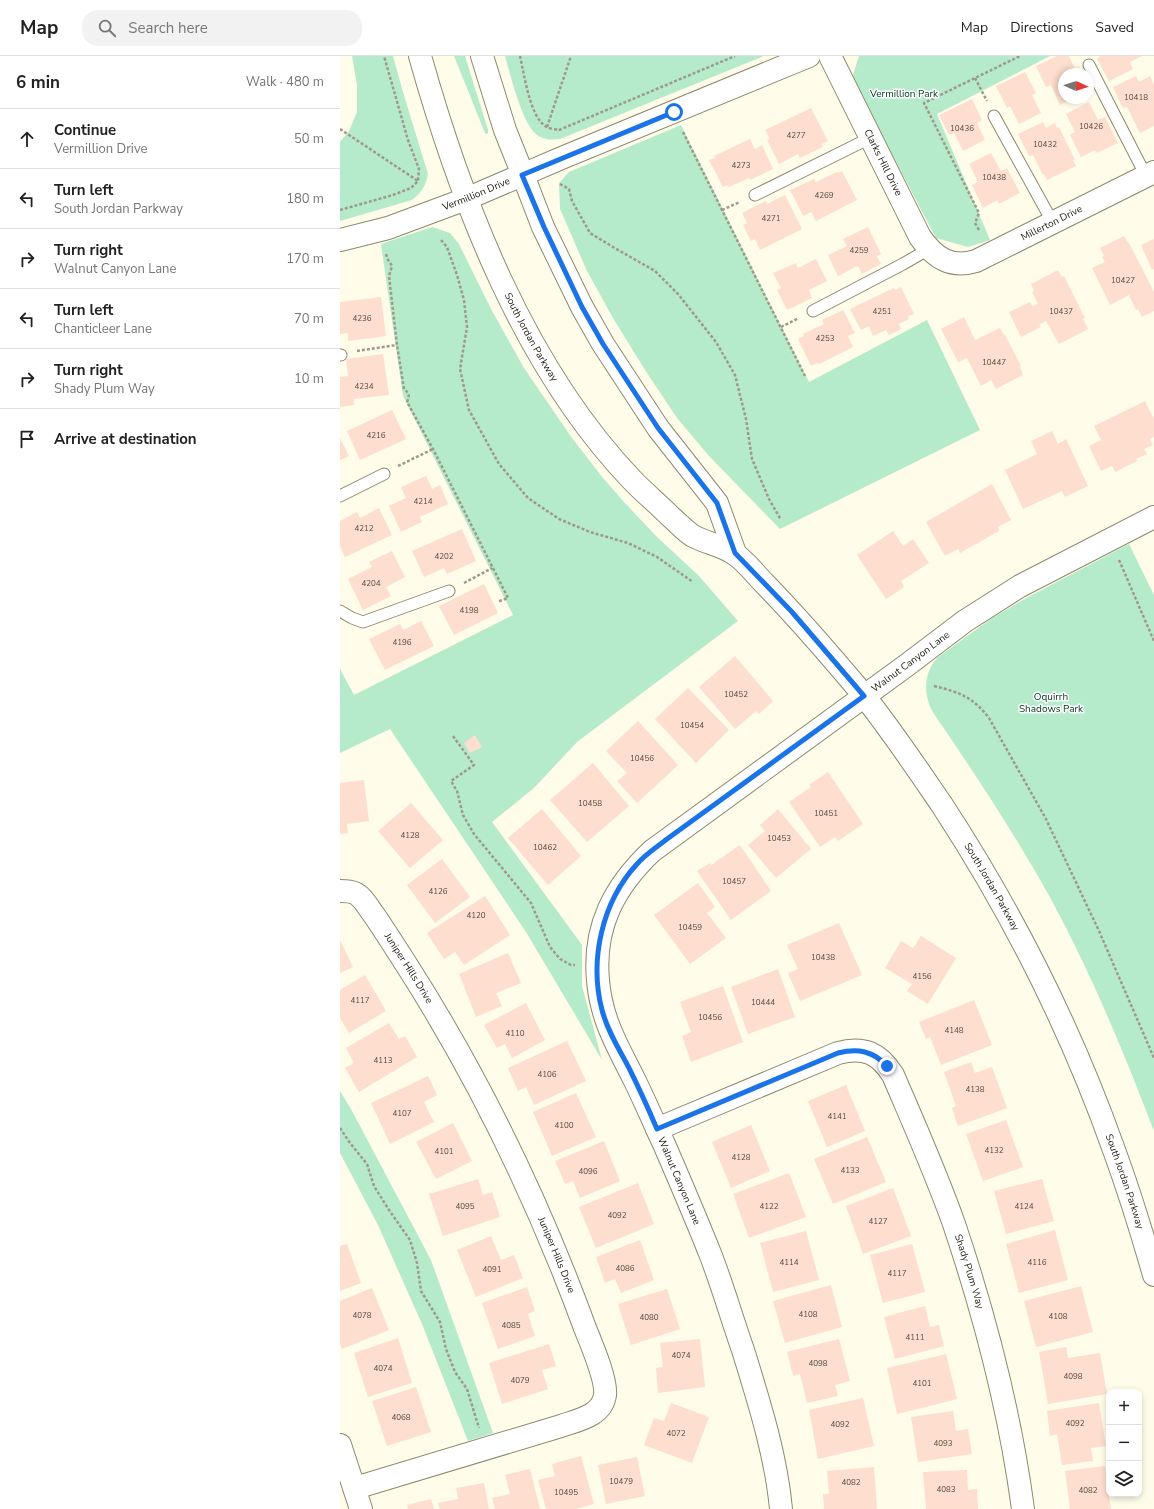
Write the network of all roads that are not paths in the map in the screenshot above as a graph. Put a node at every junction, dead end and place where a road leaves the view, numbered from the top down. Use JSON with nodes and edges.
{"nodes":[{"id":1,"x":420,"y":56,"type":"edge"},
{"id":2,"x":482,"y":56,"type":"edge"},
{"id":3,"x":809,"y":56,"type":"edge"},
{"id":4,"x":830,"y":56,"type":"edge"},
{"id":5,"x":1089,"y":65,"type":"dead end"},
{"id":6,"x":994,"y":116,"type":"road end"},
{"id":7,"x":870,"y":138,"type":"junction"},
{"id":8,"x":1150,"y":174,"type":"edge"},
{"id":9,"x":522,"y":175,"type":"junction"},
{"id":10,"x":755,"y":195,"type":"dead end"},
{"id":11,"x":466,"y":199,"type":"junction"},
{"id":12,"x":1053,"y":222,"type":"junction"},
{"id":13,"x":340,"y":240,"type":"edge"},
{"id":14,"x":929,"y":249,"type":"junction"},
{"id":15,"x":947,"y":262,"type":"joint"},
{"id":16,"x":813,"y":311,"type":"dead end"},
{"id":17,"x":384,"y":474,"type":"road end"},
{"id":18,"x":340,"y":496,"type":"edge"},
{"id":19,"x":1154,"y":517,"type":"edge"},
{"id":20,"x":735,"y":553,"type":"junction"},
{"id":21,"x":449,"y":591,"type":"road end"},
{"id":22,"x":340,"y":612,"type":"edge"},
{"id":23,"x":864,"y":696,"type":"junction"},
{"id":24,"x":345,"y":891,"type":"edge"},
{"id":25,"x":657,"y":1129,"type":"junction"},
{"id":26,"x":1154,"y":1275,"type":"edge"},
{"id":27,"x":340,"y":1445,"type":"edge"},
{"id":28,"x":355,"y":1488,"type":"junction"},
{"id":29,"x":361,"y":1509,"type":"edge"},
{"id":30,"x":781,"y":1509,"type":"edge"},
{"id":31,"x":1023,"y":1509,"type":"edge"}],
"edges":[{"from":1,"to":11,"type":"street","name":"South Jordan Parkway"},
{"from":2,"to":9,"type":"street","name":"South Jordan Parkway"},
{"from":3,"to":9,"type":"street","name":"Vermillion Drive"},
{"from":4,"to":7,"type":"street","name":"Clarks Hill Drive"},
{"from":5,"to":8,"type":"lane"},
{"from":6,"to":12,"type":"lane"},
{"from":7,"to":10,"type":"lane"},
{"from":7,"to":14,"type":"street","name":"Clarks Hill Drive"},
{"from":8,"to":12,"type":"street","name":"Millerton Drive"},
{"from":9,"to":11,"type":"street","name":"Vermillion Drive"},
{"from":9,"to":20,"type":"street","name":"South Jordan Parkway"},
{"from":11,"to":13,"type":"street","name":"Vermillion Drive"},
{"from":11,"to":20,"type":"street","name":"South Jordan Parkway"},
{"from":12,"to":15,"type":"street","name":"Millerton Drive"},
{"from":14,"to":15,"type":"street","name":"Clarks Hill Drive"},
{"from":14,"to":16,"type":"lane"},
{"from":17,"to":18,"type":"lane"},
{"from":19,"to":23,"type":"street","name":"Walnut Canyon Lane"},
{"from":20,"to":23,"type":"street","name":"South Jordan Parkway"},
{"from":21,"to":22,"type":"lane"},
{"from":23,"to":25,"type":"street","name":"Walnut Canyon Lane"},
{"from":23,"to":26,"type":"street","name":"South Jordan Parkway"},
{"from":24,"to":28,"type":"street","name":"Juniper Hills Drive"},
{"from":25,"to":30,"type":"street","name":"Walnut Canyon Lane"},
{"from":25,"to":31,"type":"street","name":"Shady Plum Way"},
{"from":27,"to":28,"type":"street"},
{"from":28,"to":29,"type":"street"}]}
